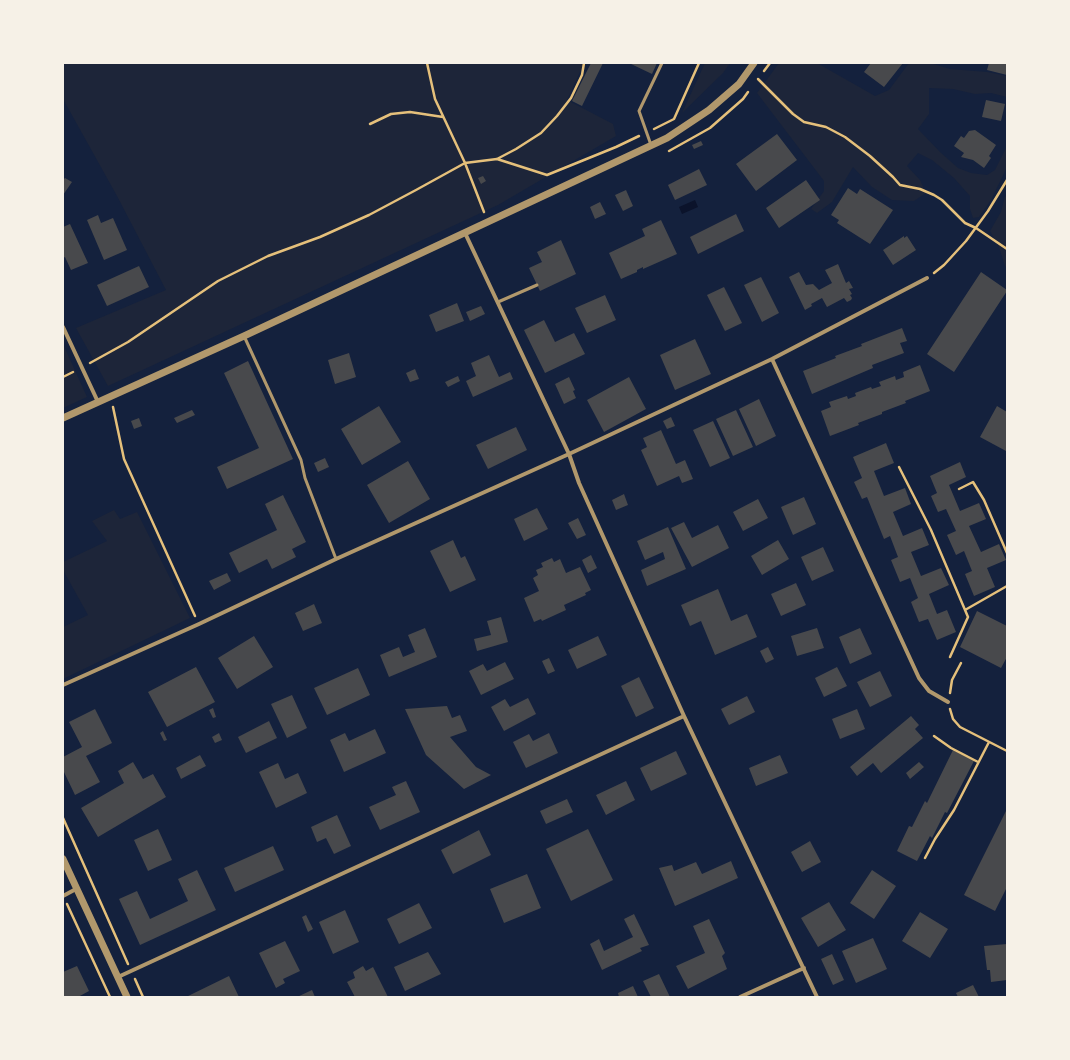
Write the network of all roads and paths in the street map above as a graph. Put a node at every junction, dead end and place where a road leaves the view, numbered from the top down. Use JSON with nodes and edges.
{"nodes":[{"id":1,"x":427,"y":63,"type":"edge"},
{"id":2,"x":584,"y":63,"type":"edge"},
{"id":3,"x":662,"y":63,"type":"edge"},
{"id":4,"x":699,"y":63,"type":"edge"},
{"id":5,"x":754,"y":63,"type":"edge"},
{"id":6,"x":758,"y":79,"type":"dead end"},
{"id":7,"x":444,"y":117,"type":"junction"},
{"id":8,"x":370,"y":124,"type":"dead end"},
{"id":9,"x":647,"y":132,"type":"junction"},
{"id":10,"x":651,"y":145,"type":"junction"},
{"id":11,"x":497,"y":159,"type":"junction"},
{"id":12,"x":465,"y":163,"type":"junction"},
{"id":13,"x":1007,"y":180,"type":"edge"},
{"id":14,"x":488,"y":222,"type":"junction"},
{"id":15,"x":976,"y":228,"type":"junction"},
{"id":16,"x":465,"y":233,"type":"junction"},
{"id":17,"x":1007,"y":249,"type":"edge"},
{"id":18,"x":927,"y":278,"type":"joint"},
{"id":19,"x":537,"y":285,"type":"dead end"},
{"id":20,"x":498,"y":302,"type":"junction"},
{"id":21,"x":63,"y":327,"type":"edge"},
{"id":22,"x":244,"y":336,"type":"junction"},
{"id":23,"x":772,"y":359,"type":"junction"},
{"id":24,"x":82,"y":367,"type":"junction"},
{"id":25,"x":63,"y":377,"type":"edge"},
{"id":26,"x":108,"y":397,"type":"junction"},
{"id":27,"x":98,"y":402,"type":"junction"},
{"id":28,"x":63,"y":418,"type":"edge"},
{"id":29,"x":569,"y":454,"type":"junction"},
{"id":30,"x":899,"y":467,"type":"dead end"},
{"id":31,"x":959,"y":490,"type":"dead end"},
{"id":32,"x":1007,"y":554,"type":"edge"},
{"id":33,"x":336,"y":559,"type":"junction"},
{"id":34,"x":1007,"y":586,"type":"edge"},
{"id":35,"x":965,"y":610,"type":"junction"},
{"id":36,"x":199,"y":624,"type":"junction"},
{"id":37,"x":950,"y":657,"type":"dead end"},
{"id":38,"x":961,"y":663,"type":"dead end"},
{"id":39,"x":63,"y":684,"type":"edge"},
{"id":40,"x":948,"y":702,"type":"junction"},
{"id":41,"x":684,"y":716,"type":"junction"},
{"id":42,"x":934,"y":736,"type":"dead end"},
{"id":43,"x":989,"y":742,"type":"junction"},
{"id":44,"x":1007,"y":751,"type":"edge"},
{"id":45,"x":978,"y":762,"type":"junction"},
{"id":46,"x":63,"y":818,"type":"edge"},
{"id":47,"x":925,"y":858,"type":"dead end"},
{"id":48,"x":63,"y":859,"type":"edge"},
{"id":49,"x":76,"y":889,"type":"junction"},
{"id":50,"x":63,"y":896,"type":"edge"},
{"id":51,"x":804,"y":968,"type":"junction"},
{"id":52,"x":131,"y":971,"type":"junction"},
{"id":53,"x":118,"y":977,"type":"junction"},
{"id":54,"x":110,"y":997,"type":"edge"},
{"id":55,"x":127,"y":997,"type":"edge"},
{"id":56,"x":143,"y":997,"type":"edge"},
{"id":57,"x":740,"y":997,"type":"edge"},
{"id":58,"x":817,"y":997,"type":"edge"}],
"edges":[{"from":1,"to":7,"type":"path"},
{"from":2,"to":11,"type":"path"},
{"from":3,"to":9,"type":"lane"},
{"from":4,"to":9,"type":"path"},
{"from":5,"to":10,"type":"street"},
{"from":6,"to":15,"type":"path"},
{"from":7,"to":8,"type":"path"},
{"from":7,"to":12,"type":"path"},
{"from":9,"to":10,"type":"lane"},
{"from":9,"to":11,"type":"path"},
{"from":10,"to":14,"type":"street"},
{"from":11,"to":12,"type":"path"},
{"from":12,"to":14,"type":"path"},
{"from":12,"to":24,"type":"path"},
{"from":13,"to":15,"type":"path"},
{"from":14,"to":16,"type":"street"},
{"from":15,"to":17,"type":"path"},
{"from":15,"to":18,"type":"path"},
{"from":16,"to":20,"type":"street"},
{"from":16,"to":22,"type":"street"},
{"from":18,"to":23,"type":"street"},
{"from":19,"to":20,"type":"lane"},
{"from":20,"to":29,"type":"street"},
{"from":21,"to":24,"type":"street"},
{"from":22,"to":26,"type":"street"},
{"from":22,"to":33,"type":"lane"},
{"from":23,"to":29,"type":"street"},
{"from":23,"to":40,"type":"street"},
{"from":24,"to":25,"type":"path"},
{"from":24,"to":27,"type":"street"},
{"from":26,"to":27,"type":"street"},
{"from":26,"to":36,"type":"path"},
{"from":27,"to":28,"type":"street"},
{"from":29,"to":33,"type":"street"},
{"from":29,"to":41,"type":"street"},
{"from":30,"to":35,"type":"path"},
{"from":31,"to":32,"type":"path"},
{"from":33,"to":36,"type":"street"},
{"from":34,"to":35,"type":"path"},
{"from":35,"to":37,"type":"path"},
{"from":36,"to":39,"type":"street"},
{"from":38,"to":40,"type":"path"},
{"from":40,"to":43,"type":"path"},
{"from":41,"to":51,"type":"street"},
{"from":41,"to":52,"type":"street"},
{"from":42,"to":45,"type":"path"},
{"from":43,"to":44,"type":"path"},
{"from":43,"to":45,"type":"path"},
{"from":45,"to":47,"type":"path"},
{"from":46,"to":52,"type":"path"},
{"from":48,"to":49,"type":"street"},
{"from":49,"to":50,"type":"street"},
{"from":49,"to":53,"type":"street"},
{"from":50,"to":54,"type":"path"},
{"from":51,"to":57,"type":"street"},
{"from":51,"to":58,"type":"street"},
{"from":52,"to":53,"type":"street"},
{"from":52,"to":56,"type":"path"},
{"from":53,"to":55,"type":"street"}]}
